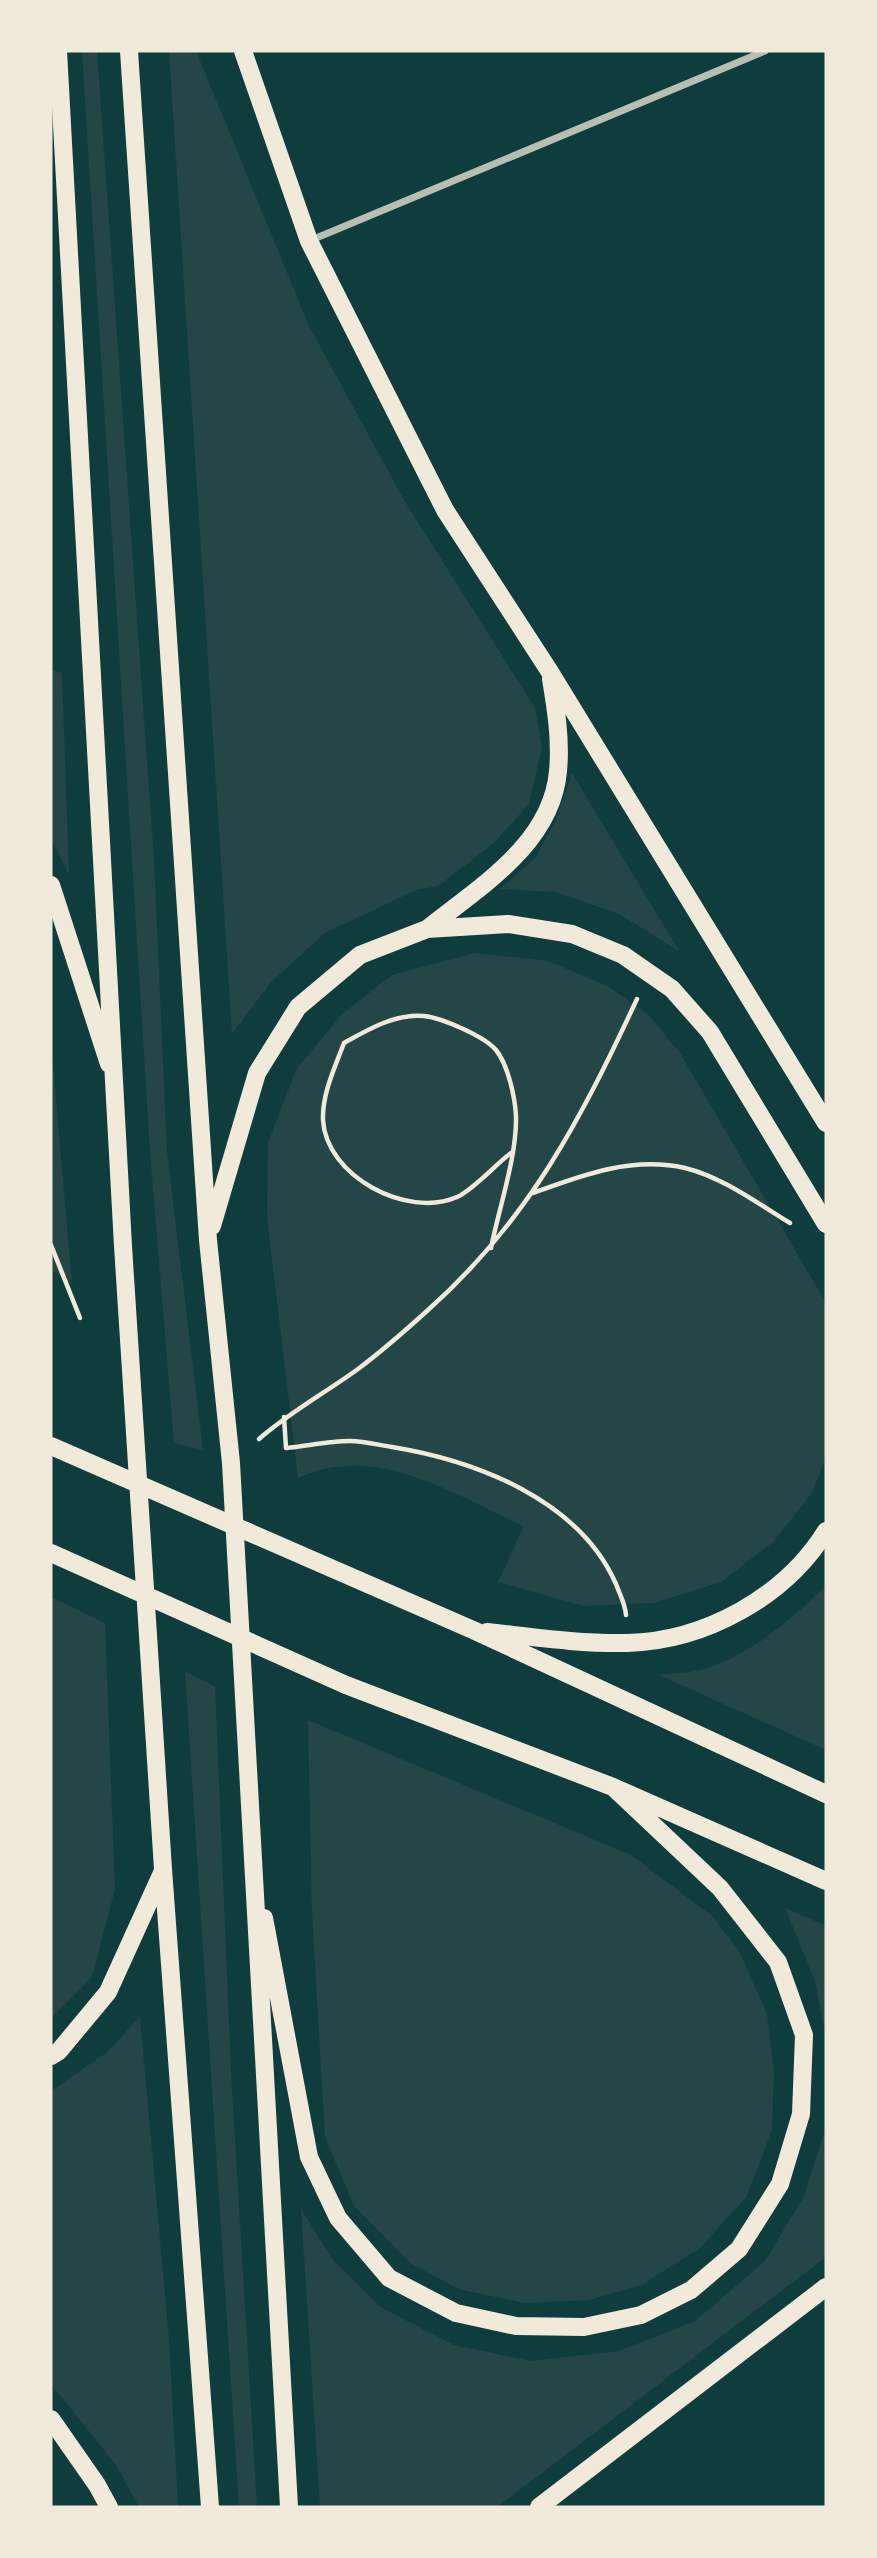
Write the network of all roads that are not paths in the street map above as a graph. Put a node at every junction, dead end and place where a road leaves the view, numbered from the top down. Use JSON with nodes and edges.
{"nodes":[{"id":1,"x":58,"y":51,"type":"edge"},
{"id":2,"x":129,"y":51,"type":"edge"},
{"id":3,"x":243,"y":51,"type":"edge"},
{"id":4,"x":765,"y":51,"type":"edge"},
{"id":5,"x":309,"y":241,"type":"junction"},
{"id":6,"x":550,"y":672,"type":"junction"},
{"id":7,"x":51,"y":885,"type":"edge"},
{"id":8,"x":427,"y":929,"type":"junction"},
{"id":9,"x":117,"y":1085,"type":"junction"},
{"id":10,"x":826,"y":1123,"type":"edge"},
{"id":11,"x":826,"y":1224,"type":"edge"},
{"id":12,"x":208,"y":1240,"type":"junction"},
{"id":13,"x":51,"y":1446,"type":"edge"},
{"id":14,"x":826,"y":1531,"type":"edge"},
{"id":15,"x":51,"y":1553,"type":"edge"},
{"id":16,"x":473,"y":1630,"type":"junction"},
{"id":17,"x":613,"y":1787,"type":"junction"},
{"id":18,"x":826,"y":1794,"type":"edge"},
{"id":19,"x":163,"y":1870,"type":"junction"},
{"id":20,"x":252,"y":1870,"type":"junction"},
{"id":21,"x":826,"y":1881,"type":"edge"},
{"id":22,"x":51,"y":2056,"type":"edge"},
{"id":23,"x":826,"y":2287,"type":"edge"},
{"id":24,"x":51,"y":2419,"type":"edge"},
{"id":25,"x":108,"y":2507,"type":"edge"},
{"id":26,"x":210,"y":2507,"type":"edge"},
{"id":27,"x":289,"y":2507,"type":"edge"},
{"id":28,"x":539,"y":2507,"type":"edge"}],
"edges":[{"from":1,"to":9,"type":"main road"},
{"from":2,"to":12,"type":"main road"},
{"from":3,"to":5,"type":"main road"},
{"from":4,"to":5,"type":"street"},
{"from":5,"to":6,"type":"main road"},
{"from":6,"to":8,"type":"main road"},
{"from":6,"to":10,"type":"main road"},
{"from":7,"to":9,"type":"main road"},
{"from":8,"to":11,"type":"main road"},
{"from":8,"to":12,"type":"main road"},
{"from":9,"to":19,"type":"main road"},
{"from":12,"to":20,"type":"main road"},
{"from":13,"to":16,"type":"main road"},
{"from":14,"to":16,"type":"main road"},
{"from":15,"to":17,"type":"main road"},
{"from":16,"to":18,"type":"main road"},
{"from":17,"to":20,"type":"main road"},
{"from":17,"to":21,"type":"main road"},
{"from":19,"to":22,"type":"main road"},
{"from":19,"to":26,"type":"main road"},
{"from":20,"to":27,"type":"main road"},
{"from":23,"to":28,"type":"main road"},
{"from":24,"to":25,"type":"main road"}]}
